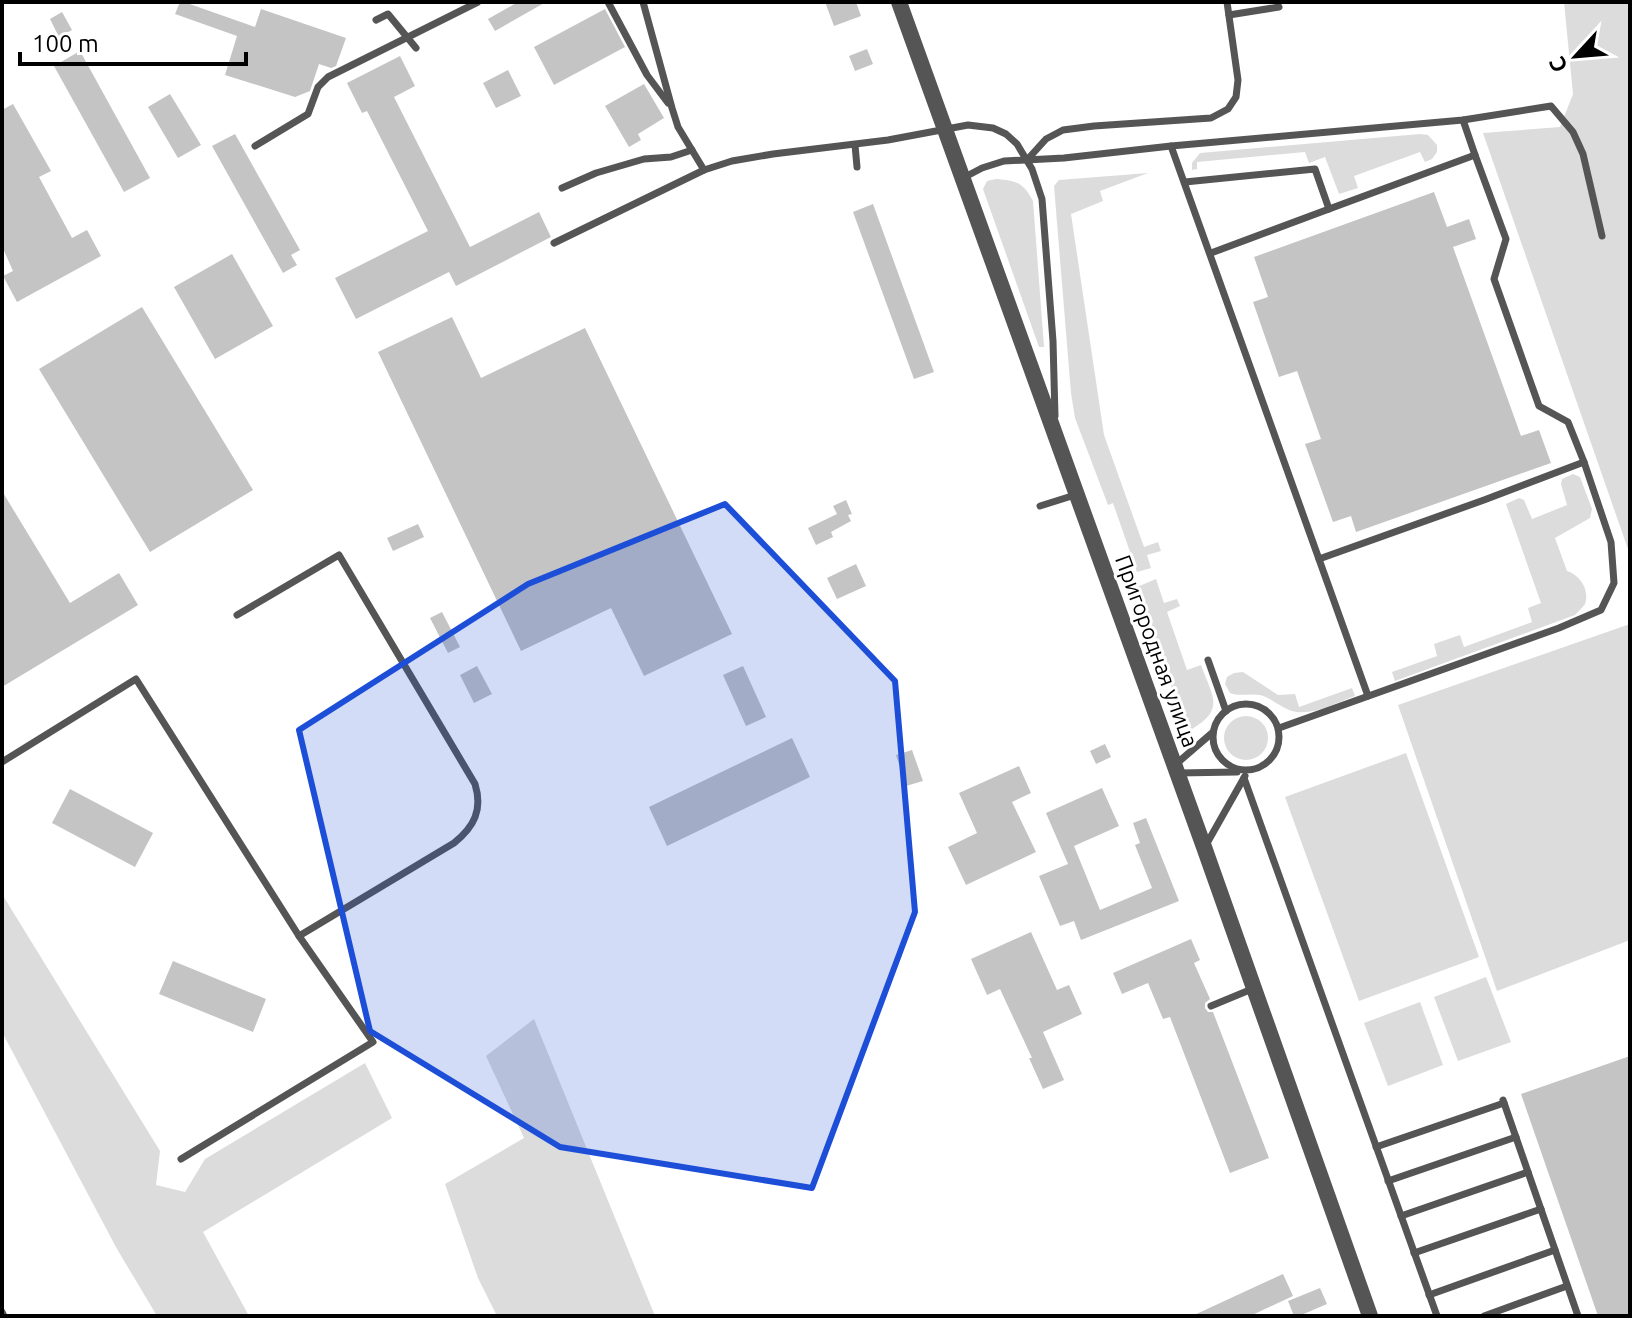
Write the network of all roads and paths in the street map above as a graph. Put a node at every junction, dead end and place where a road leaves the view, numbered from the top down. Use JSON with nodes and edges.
{"nodes":[{"id":1,"x":478,"y":2,"type":"edge"},
{"id":2,"x":608,"y":2,"type":"edge"},
{"id":3,"x":643,"y":2,"type":"edge"},
{"id":4,"x":899,"y":2,"type":"edge"},
{"id":5,"x":1227,"y":2,"type":"edge"},
{"id":6,"x":1279,"y":7,"type":"dead end"},
{"id":7,"x":1229,"y":15,"type":"junction"},
{"id":8,"x":376,"y":20,"type":"dead end"},
{"id":9,"x":408,"y":37,"type":"junction"},
{"id":10,"x":416,"y":48,"type":"dead end"},
{"id":11,"x":672,"y":108,"type":"junction"},
{"id":12,"x":1463,"y":120,"type":"junction"},
{"id":13,"x":945,"y":129,"type":"junction"},
{"id":14,"x":855,"y":145,"type":"junction"},
{"id":15,"x":255,"y":146,"type":"dead end"},
{"id":16,"x":1171,"y":146,"type":"junction"},
{"id":17,"x":692,"y":150,"type":"junction"},
{"id":18,"x":1475,"y":155,"type":"junction"},
{"id":19,"x":1027,"y":160,"type":"junction"},
{"id":20,"x":857,"y":167,"type":"dead end"},
{"id":21,"x":704,"y":170,"type":"junction"},
{"id":22,"x":963,"y":178,"type":"junction"},
{"id":23,"x":1185,"y":182,"type":"junction"},
{"id":24,"x":562,"y":188,"type":"dead end"},
{"id":25,"x":1329,"y":209,"type":"junction"},
{"id":26,"x":1602,"y":236,"type":"dead end"},
{"id":27,"x":554,"y":243,"type":"dead end"},
{"id":28,"x":1211,"y":253,"type":"junction"},
{"id":29,"x":1056,"y":435,"type":"junction"},
{"id":30,"x":1584,"y":462,"type":"junction"},
{"id":31,"x":1077,"y":495,"type":"junction"},
{"id":32,"x":1040,"y":506,"type":"dead end"},
{"id":33,"x":1319,"y":559,"type":"junction"},
{"id":34,"x":237,"y":615,"type":"dead end"},
{"id":35,"x":1208,"y":660,"type":"dead end"},
{"id":36,"x":1368,"y":696,"type":"junction"},
{"id":37,"x":1226,"y":711,"type":"junction"},
{"id":38,"x":1279,"y":728,"type":"junction"},
{"id":39,"x":1212,"y":733,"type":"junction"},
{"id":40,"x":2,"y":762,"type":"edge"},
{"id":41,"x":1176,"y":769,"type":"junction"},
{"id":42,"x":1246,"y":775,"type":"junction"},
{"id":43,"x":1204,"y":847,"type":"junction"},
{"id":44,"x":299,"y":936,"type":"junction"},
{"id":45,"x":1254,"y":988,"type":"junction"},
{"id":46,"x":1211,"y":1006,"type":"dead end"},
{"id":47,"x":1516,"y":1137,"type":"junction"},
{"id":48,"x":1376,"y":1147,"type":"junction"},
{"id":49,"x":181,"y":1159,"type":"dead end"},
{"id":50,"x":1528,"y":1172,"type":"junction"},
{"id":51,"x":1388,"y":1181,"type":"junction"},
{"id":52,"x":1541,"y":1209,"type":"junction"},
{"id":53,"x":1401,"y":1216,"type":"junction"},
{"id":54,"x":1555,"y":1250,"type":"junction"},
{"id":55,"x":1414,"y":1253,"type":"junction"},
{"id":56,"x":1567,"y":1286,"type":"junction"},
{"id":57,"x":1429,"y":1295,"type":"junction"},
{"id":58,"x":1370,"y":1316,"type":"edge"},
{"id":59,"x":1437,"y":1316,"type":"edge"},
{"id":60,"x":1484,"y":1316,"type":"edge"},
{"id":61,"x":1578,"y":1316,"type":"edge"}],
"edges":[{"from":1,"to":9,"type":"lane"},
{"from":2,"to":11,"type":"lane"},
{"from":3,"to":11,"type":"lane"},
{"from":4,"to":13,"type":"street","name":"Пригородная улица"},
{"from":5,"to":7,"type":"lane"},
{"from":6,"to":7,"type":"lane"},
{"from":7,"to":19,"type":"lane"},
{"from":8,"to":9,"type":"lane"},
{"from":9,"to":10,"type":"lane"},
{"from":9,"to":15,"type":"lane"},
{"from":11,"to":17,"type":"lane"},
{"from":12,"to":16,"type":"lane"},
{"from":12,"to":18,"type":"lane"},
{"from":12,"to":26,"type":"lane"},
{"from":13,"to":14,"type":"lane"},
{"from":13,"to":19,"type":"lane"},
{"from":13,"to":22,"type":"street","name":"Пригородная улица"},
{"from":14,"to":20,"type":"lane"},
{"from":14,"to":21,"type":"lane"},
{"from":16,"to":19,"type":"lane"},
{"from":16,"to":23,"type":"lane"},
{"from":17,"to":21,"type":"lane"},
{"from":17,"to":24,"type":"lane"},
{"from":18,"to":25,"type":"lane"},
{"from":18,"to":30,"type":"lane"},
{"from":19,"to":22,"type":"lane"},
{"from":19,"to":29,"type":"lane"},
{"from":21,"to":27,"type":"lane"},
{"from":22,"to":29,"type":"street","name":"Пригородная улица"},
{"from":23,"to":25,"type":"lane"},
{"from":23,"to":28,"type":"lane"},
{"from":25,"to":28,"type":"lane"},
{"from":28,"to":33,"type":"lane"},
{"from":29,"to":31,"type":"street","name":"Пригородная улица"},
{"from":30,"to":33,"type":"lane"},
{"from":30,"to":36,"type":"lane"},
{"from":31,"to":32,"type":"lane"},
{"from":31,"to":41,"type":"street","name":"Пригородная улица"},
{"from":33,"to":36,"type":"lane"},
{"from":34,"to":44,"type":"lane"},
{"from":35,"to":37,"type":"lane"},
{"from":36,"to":38,"type":"lane"},
{"from":37,"to":38,"type":"lane"},
{"from":37,"to":39,"type":"lane"},
{"from":38,"to":42,"type":"lane"},
{"from":39,"to":41,"type":"lane"},
{"from":39,"to":42,"type":"lane"},
{"from":40,"to":44,"type":"lane"},
{"from":41,"to":42,"type":"lane"},
{"from":41,"to":43,"type":"street","name":"Пригородная улица"},
{"from":42,"to":43,"type":"lane"},
{"from":42,"to":48,"type":"lane"},
{"from":43,"to":45,"type":"street","name":"Пригородная улица"},
{"from":44,"to":49,"type":"lane"},
{"from":45,"to":46,"type":"lane"},
{"from":45,"to":58,"type":"street","name":"Пригородная улица"},
{"from":47,"to":48,"type":"lane"},
{"from":47,"to":50,"type":"lane"},
{"from":47,"to":51,"type":"lane"},
{"from":48,"to":51,"type":"lane"},
{"from":50,"to":52,"type":"lane"},
{"from":50,"to":53,"type":"lane"},
{"from":51,"to":53,"type":"lane"},
{"from":52,"to":54,"type":"lane"},
{"from":52,"to":55,"type":"lane"},
{"from":53,"to":55,"type":"lane"},
{"from":54,"to":56,"type":"lane"},
{"from":54,"to":57,"type":"lane"},
{"from":55,"to":57,"type":"lane"},
{"from":56,"to":60,"type":"lane"},
{"from":56,"to":61,"type":"lane"},
{"from":57,"to":59,"type":"lane"}]}
